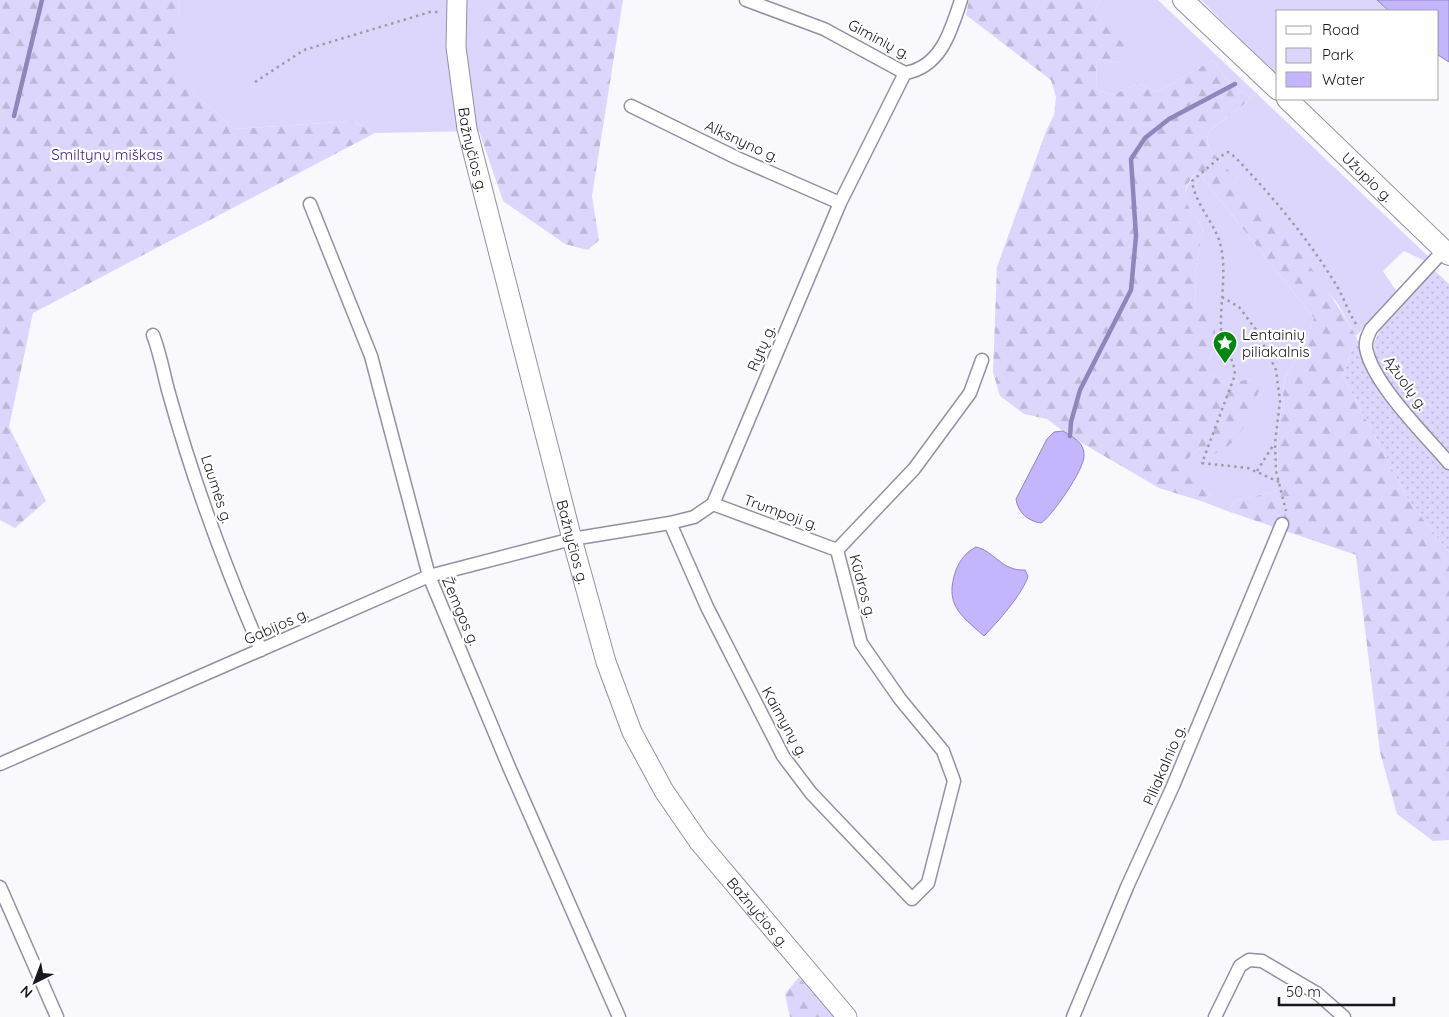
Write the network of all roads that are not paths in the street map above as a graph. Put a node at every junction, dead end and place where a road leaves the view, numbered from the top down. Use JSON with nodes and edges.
{"nodes":[{"id":1,"x":746,"y":0,"type":"edge"},
{"id":2,"x":961,"y":0,"type":"edge"},
{"id":3,"x":1184,"y":0,"type":"edge"},
{"id":4,"x":457,"y":6,"type":"edge"},
{"id":5,"x":905,"y":73,"type":"junction"},
{"id":6,"x":1276,"y":88,"type":"edge"},
{"id":7,"x":1288,"y":100,"type":"edge"},
{"id":8,"x":631,"y":106,"type":"dead end"},
{"id":9,"x":310,"y":204,"type":"dead end"},
{"id":10,"x":840,"y":204,"type":"junction"},
{"id":11,"x":1447,"y":252,"type":"edge"},
{"id":12,"x":153,"y":334,"type":"dead end"},
{"id":13,"x":982,"y":360,"type":"dead end"},
{"id":14,"x":1449,"y":463,"type":"edge"},
{"id":15,"x":713,"y":504,"type":"junction"},
{"id":16,"x":670,"y":523,"type":"junction"},
{"id":17,"x":1282,"y":524,"type":"road end"},
{"id":18,"x":572,"y":539,"type":"junction"},
{"id":19,"x":837,"y":550,"type":"junction"},
{"id":20,"x":429,"y":576,"type":"junction"},
{"id":21,"x":261,"y":650,"type":"junction"},
{"id":22,"x":0,"y":764,"type":"edge"},
{"id":23,"x":941,"y":840,"type":"joint"},
{"id":24,"x":0,"y":887,"type":"edge"},
{"id":25,"x":57,"y":1017,"type":"edge"},
{"id":26,"x":619,"y":1017,"type":"edge"},
{"id":27,"x":847,"y":1017,"type":"edge"},
{"id":28,"x":1073,"y":1017,"type":"edge"},
{"id":29,"x":1215,"y":1017,"type":"edge"},
{"id":30,"x":1344,"y":1017,"type":"edge"}],
"edges":[{"from":1,"to":5,"type":"street","name":"Giminių g."},
{"from":2,"to":5,"type":"street","name":"Giminių g."},
{"from":3,"to":6,"type":"main road"},
{"from":4,"to":18,"type":"main road","name":"Bažnyčios g."},
{"from":5,"to":10,"type":"street","name":"Rytų g."},
{"from":7,"to":11,"type":"main road","name":"Užupio g."},
{"from":8,"to":10,"type":"street","name":"Alksnyno g."},
{"from":9,"to":20,"type":"street","name":"Žemgos g."},
{"from":10,"to":15,"type":"street","name":"Rytų g."},
{"from":11,"to":14,"type":"street","name":"Ąžuolų g."},
{"from":12,"to":21,"type":"street","name":"Laumės g."},
{"from":13,"to":19,"type":"street","name":"Kūdros g."},
{"from":15,"to":16,"type":"street"},
{"from":15,"to":19,"type":"street","name":"Trumpoji g."},
{"from":16,"to":18,"type":"street"},
{"from":16,"to":23,"type":"street","name":"Kaimynų g."},
{"from":17,"to":28,"type":"street","name":"Piliakalnio g."},
{"from":18,"to":20,"type":"street","name":"Gabijos g."},
{"from":18,"to":27,"type":"main road","name":"Bažnyčios g."},
{"from":19,"to":23,"type":"street","name":"Kūdros g."},
{"from":20,"to":21,"type":"street","name":"Gabijos g."},
{"from":20,"to":26,"type":"street","name":"Žemgos g."},
{"from":21,"to":22,"type":"street","name":"Gabijos g."},
{"from":24,"to":25,"type":"street"},
{"from":29,"to":30,"type":"street"}]}
